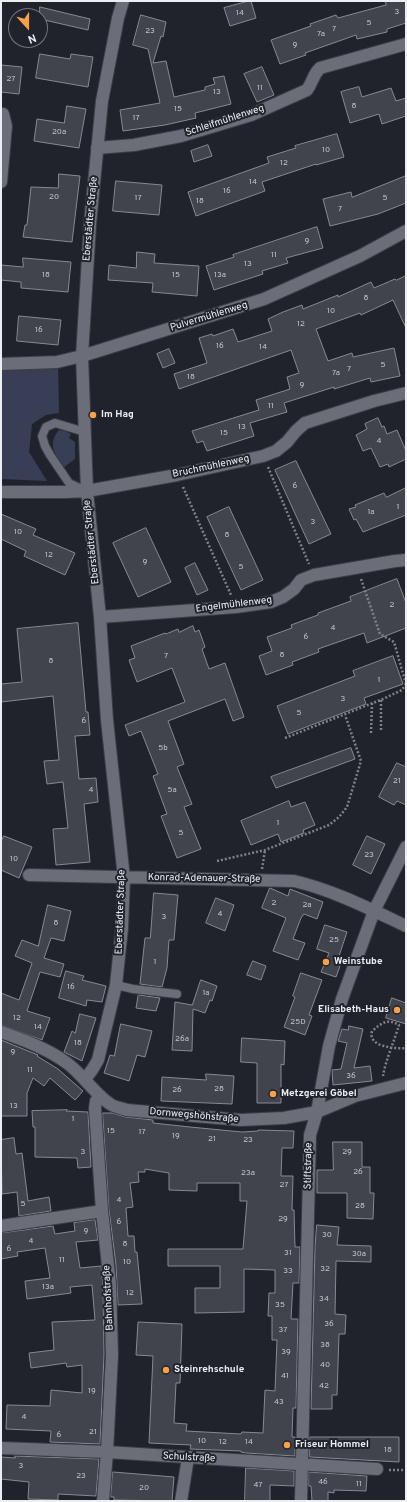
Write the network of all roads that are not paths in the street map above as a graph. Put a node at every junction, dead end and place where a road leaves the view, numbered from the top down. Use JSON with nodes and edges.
{"nodes":[{"id":1,"x":123,"y":1,"type":"edge"},
{"id":2,"x":406,"y":44,"type":"edge"},
{"id":3,"x":3,"y":114,"type":"dead end"},
{"id":4,"x":97,"y":148,"type":"junction"},
{"id":5,"x":1,"y":182,"type":"edge"},
{"id":6,"x":406,"y":231,"type":"edge"},
{"id":7,"x":82,"y":356,"type":"junction"},
{"id":8,"x":1,"y":364,"type":"edge"},
{"id":9,"x":406,"y":393,"type":"edge"},
{"id":10,"x":85,"y":432,"type":"junction"},
{"id":11,"x":87,"y":491,"type":"junction"},
{"id":12,"x":1,"y":492,"type":"edge"},
{"id":13,"x":406,"y":560,"type":"edge"},
{"id":14,"x":100,"y":617,"type":"junction"},
{"id":15,"x":406,"y":847,"type":"edge"},
{"id":16,"x":29,"y":875,"type":"dead end"},
{"id":17,"x":124,"y":878,"type":"junction"},
{"id":18,"x":374,"y":911,"type":"junction"},
{"id":19,"x":406,"y":926,"type":"edge"},
{"id":20,"x":116,"y":985,"type":"junction"},
{"id":21,"x":177,"y":994,"type":"dead end"},
{"id":22,"x":1,"y":1032,"type":"edge"},
{"id":23,"x":85,"y":1079,"type":"junction"},
{"id":24,"x":406,"y":1083,"type":"edge"},
{"id":25,"x":100,"y":1096,"type":"junction"},
{"id":26,"x":317,"y":1112,"type":"junction"},
{"id":27,"x":102,"y":1211,"type":"junction"},
{"id":28,"x":1,"y":1226,"type":"edge"},
{"id":29,"x":1,"y":1448,"type":"edge"},
{"id":30,"x":108,"y":1452,"type":"junction"},
{"id":31,"x":188,"y":1458,"type":"junction"},
{"id":32,"x":301,"y":1465,"type":"junction"},
{"id":33,"x":377,"y":1469,"type":"road end"},
{"id":34,"x":103,"y":1501,"type":"edge"},
{"id":35,"x":181,"y":1501,"type":"edge"},
{"id":36,"x":301,"y":1501,"type":"edge"}],
"edges":[{"from":1,"to":4,"type":"street","name":"Eberstädter Straße"},
{"from":2,"to":4,"type":"street","name":"Schleifmühlenweg"},
{"from":3,"to":5,"type":"street"},
{"from":4,"to":7,"type":"street","name":"Eberstädter Straße"},
{"from":6,"to":7,"type":"street","name":"Pulvermühlenweg"},
{"from":7,"to":8,"type":"street","name":"Pulvermühlenweg"},
{"from":7,"to":10,"type":"street","name":"Eberstädter Straße"},
{"from":9,"to":11,"type":"street","name":"Bruchmühlenweg"},
{"from":10,"to":11,"type":"street","name":"Eberstädter Straße"},
{"from":10,"to":11,"type":"lane"},
{"from":11,"to":12,"type":"street","name":"Bruchmühlenweg"},
{"from":11,"to":14,"type":"street","name":"Eberstädter Straße"},
{"from":13,"to":14,"type":"street","name":"Engelmühlenweg"},
{"from":14,"to":17,"type":"street","name":"Eberstädter Straße"},
{"from":15,"to":18,"type":"street","name":"Stiftstraße"},
{"from":16,"to":17,"type":"street","name":"Konrad-Adenauer-Straße"},
{"from":17,"to":18,"type":"street","name":"Konrad-Adenauer-Straße"},
{"from":17,"to":20,"type":"street","name":"Eberstädter Straße"},
{"from":18,"to":19,"type":"street","name":"Konrad-Adenauer-Straße"},
{"from":18,"to":26,"type":"street","name":"Stiftstraße"},
{"from":20,"to":21,"type":"lane"},
{"from":20,"to":23,"type":"street","name":"Eberstädter Straße"},
{"from":22,"to":23,"type":"street","name":"Dornwegshöhstraße"},
{"from":23,"to":25,"type":"street","name":"Dornwegshöhstraße"},
{"from":24,"to":26,"type":"street","name":"Dornwegshöhstraße"},
{"from":25,"to":26,"type":"street","name":"Dornwegshöhstraße"},
{"from":25,"to":27,"type":"street","name":"Bahnhofstraße"},
{"from":26,"to":32,"type":"street","name":"Stiftstraße"},
{"from":27,"to":28,"type":"street"},
{"from":27,"to":30,"type":"street","name":"Bahnhofstraße"},
{"from":29,"to":30,"type":"street","name":"Schulstraße"},
{"from":30,"to":31,"type":"street","name":"Schulstraße"},
{"from":30,"to":34,"type":"street","name":"Bahnhofstraße"},
{"from":31,"to":32,"type":"street","name":"Schulstraße"},
{"from":31,"to":35,"type":"street"},
{"from":32,"to":33,"type":"street","name":"Schulstraße"},
{"from":32,"to":36,"type":"street","name":"Stiftstraße"}]}
